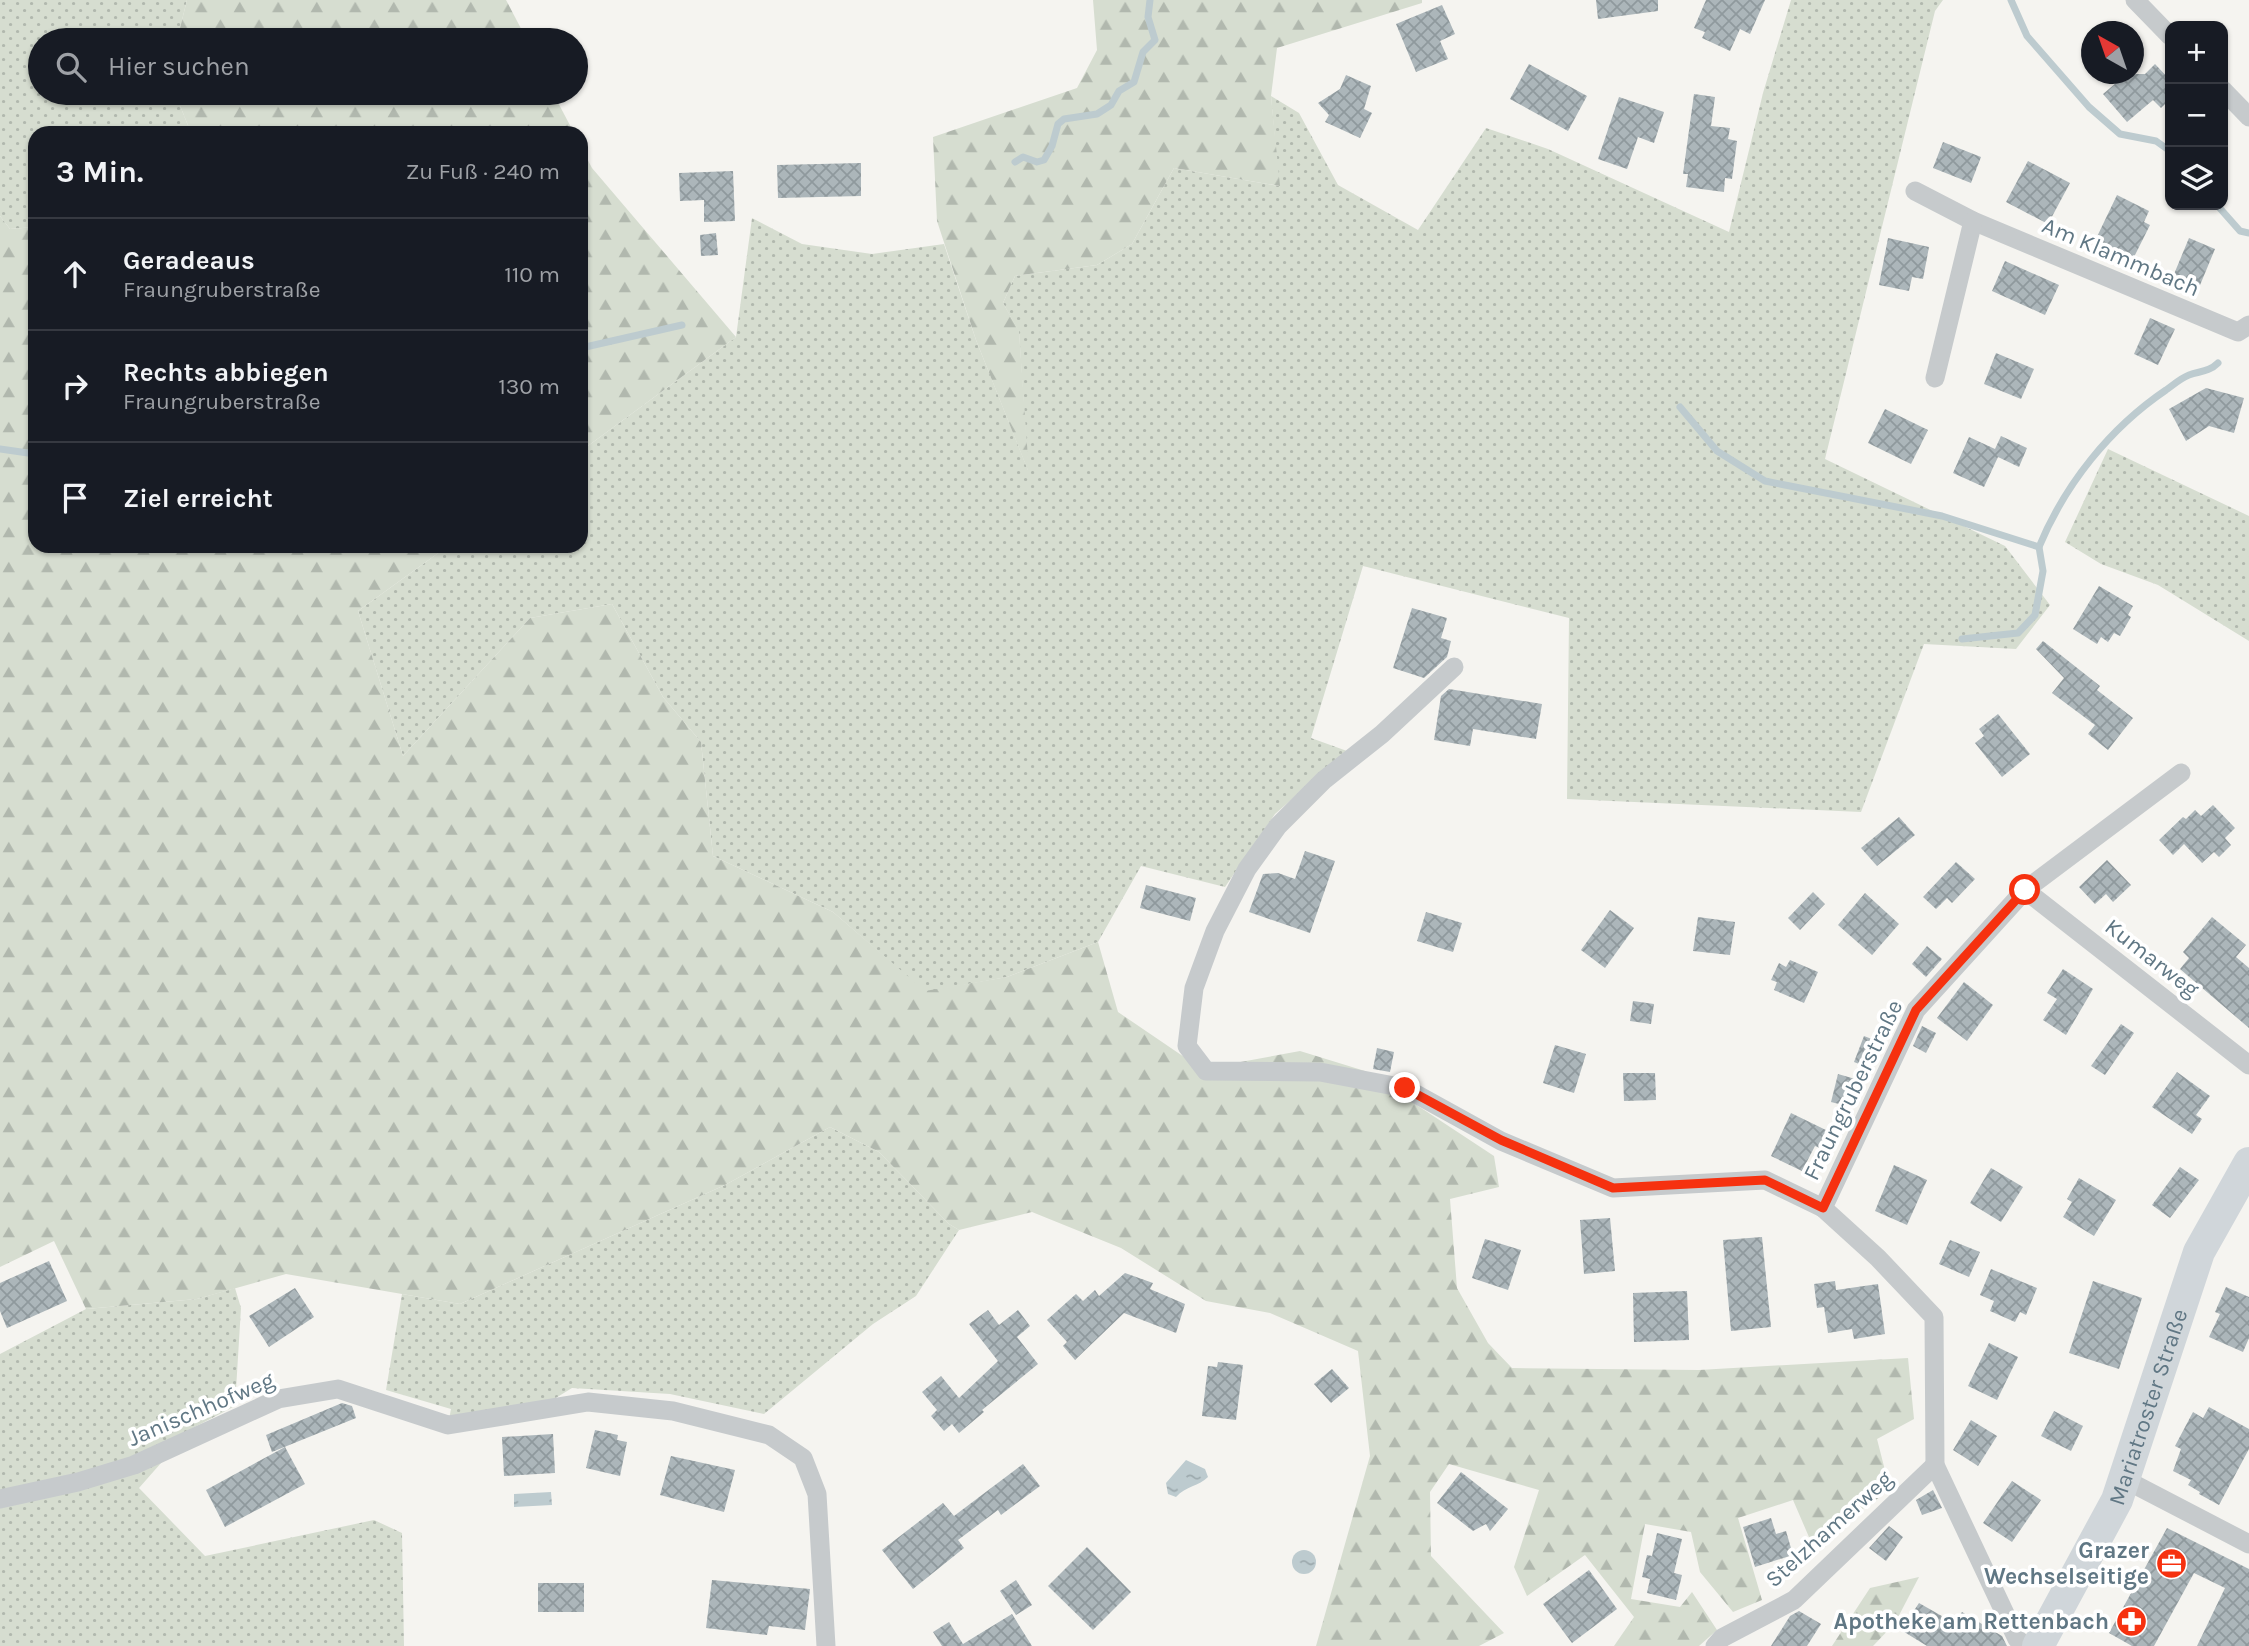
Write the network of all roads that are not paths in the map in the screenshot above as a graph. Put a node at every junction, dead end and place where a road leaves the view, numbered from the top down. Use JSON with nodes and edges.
{"nodes":[{"id":1,"x":2135,"y":0,"type":"edge"},
{"id":2,"x":2165,"y":31,"type":"edge"},
{"id":3,"x":2228,"y":95,"type":"edge"},
{"id":4,"x":2249,"y":117,"type":"edge"},
{"id":5,"x":1914,"y":191,"type":"dead end"},
{"id":6,"x":1973,"y":221,"type":"junction"},
{"id":7,"x":2249,"y":325,"type":"edge"},
{"id":8,"x":1935,"y":378,"type":"dead end"},
{"id":9,"x":1454,"y":667,"type":"dead end"},
{"id":10,"x":2181,"y":773,"type":"dead end"},
{"id":11,"x":2025,"y":890,"type":"junction"},
{"id":12,"x":2249,"y":1065,"type":"edge"},
{"id":13,"x":2249,"y":1163,"type":"edge"},
{"id":14,"x":1823,"y":1208,"type":"junction"},
{"id":15,"x":1936,"y":1465,"type":"junction"},
{"id":16,"x":2124,"y":1479,"type":"junction"},
{"id":17,"x":0,"y":1499,"type":"edge"},
{"id":18,"x":2249,"y":1544,"type":"edge"},
{"id":19,"x":826,"y":1646,"type":"edge"},
{"id":20,"x":1715,"y":1646,"type":"edge"},
{"id":21,"x":2025,"y":1646,"type":"edge"},
{"id":22,"x":2038,"y":1646,"type":"edge"}],
"edges":[{"from":1,"to":2,"type":"street"},
{"from":3,"to":4,"type":"street"},
{"from":5,"to":6,"type":"street","name":"Am Klammbach"},
{"from":6,"to":7,"type":"street","name":"Am Klammbach"},
{"from":6,"to":8,"type":"street"},
{"from":9,"to":14,"type":"street","name":"Fraungruberstraße"},
{"from":10,"to":11,"type":"street","name":"Fraungruberstraße"},
{"from":11,"to":12,"type":"street","name":"Kumarweg"},
{"from":11,"to":14,"type":"street","name":"Fraungruberstraße"},
{"from":13,"to":16,"type":"main road","name":"Mariatroster Straße"},
{"from":14,"to":15,"type":"street","name":"Fraungruberstraße"},
{"from":15,"to":20,"type":"street","name":"Stelzhamerweg"},
{"from":15,"to":21,"type":"street","name":"Fraungruberstraße"},
{"from":16,"to":18,"type":"street"},
{"from":16,"to":22,"type":"main road","name":"Mariatroster Straße"},
{"from":17,"to":19,"type":"street","name":"Janischhofweg"}]}
